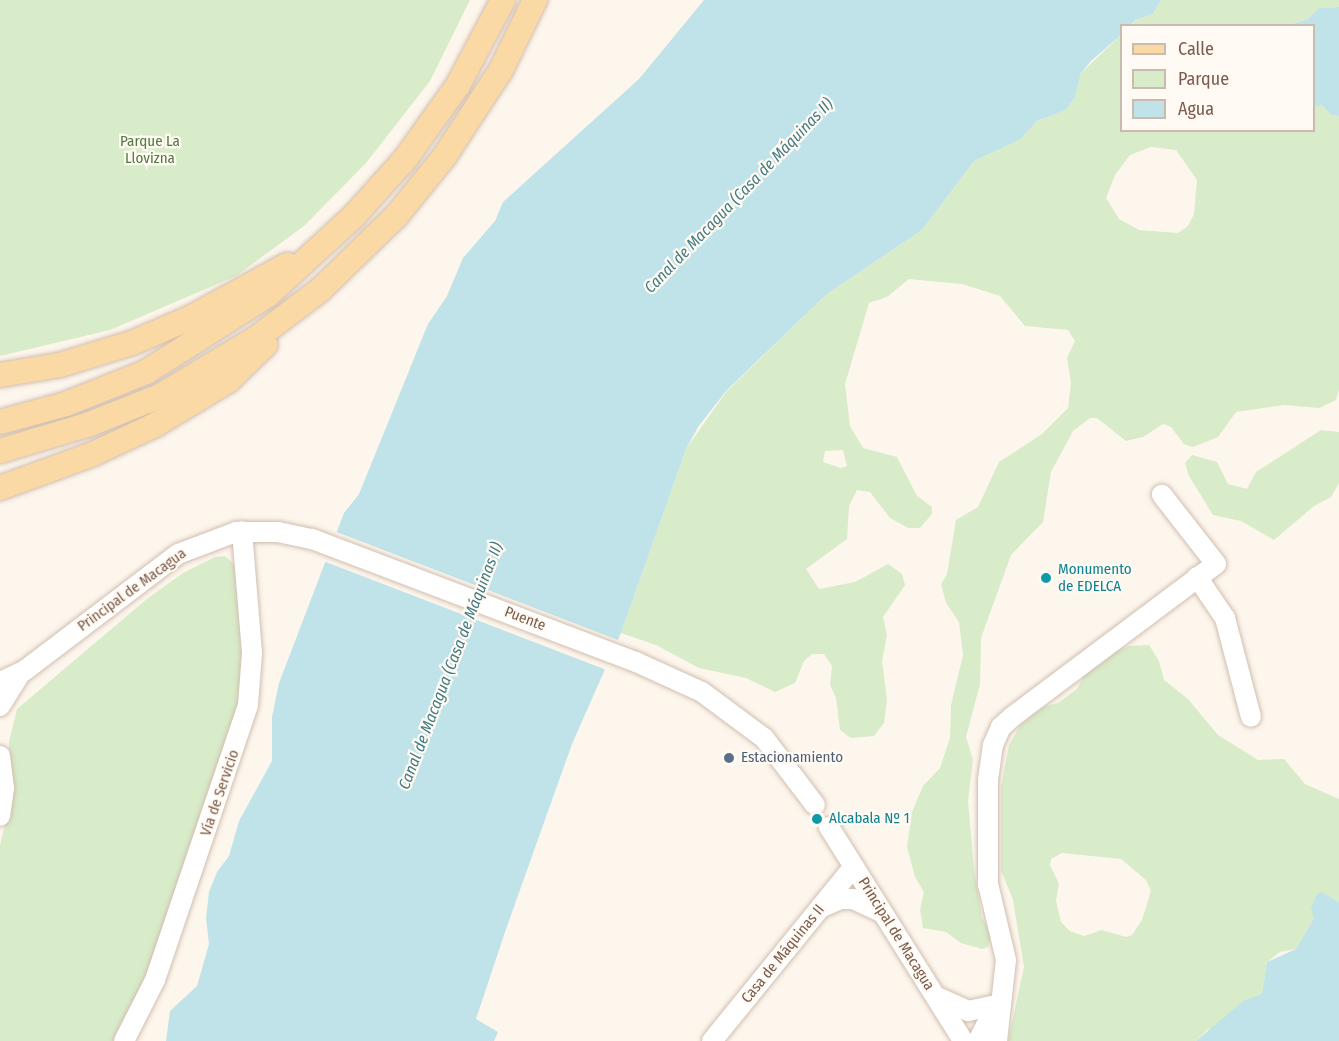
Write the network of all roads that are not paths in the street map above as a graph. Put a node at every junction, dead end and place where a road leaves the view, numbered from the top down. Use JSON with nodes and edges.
{"nodes":[{"id":1,"x":503,"y":0,"type":"edge"},
{"id":2,"x":535,"y":0,"type":"edge"},
{"id":3,"x":324,"y":244,"type":"junction"},
{"id":4,"x":288,"y":315,"type":"junction"},
{"id":5,"x":0,"y":375,"type":"edge"},
{"id":6,"x":0,"y":422,"type":"edge"},
{"id":7,"x":0,"y":450,"type":"edge"},
{"id":8,"x":0,"y":488,"type":"edge"},
{"id":9,"x":1162,"y":495,"type":"dead end"},
{"id":10,"x":242,"y":531,"type":"junction"},
{"id":11,"x":312,"y":539,"type":"joint"},
{"id":12,"x":1197,"y":578,"type":"junction"},
{"id":13,"x":24,"y":671,"type":"junction"},
{"id":14,"x":0,"y":682,"type":"edge"},
{"id":15,"x":0,"y":706,"type":"edge"},
{"id":16,"x":1251,"y":717,"type":"dead end"},
{"id":17,"x":0,"y":756,"type":"edge"},
{"id":18,"x":815,"y":805,"type":"dead end"},
{"id":19,"x":0,"y":816,"type":"edge"},
{"id":20,"x":829,"y":827,"type":"dead end"},
{"id":21,"x":854,"y":866,"type":"junction"},
{"id":22,"x":820,"y":909,"type":"junction"},
{"id":23,"x":885,"y":915,"type":"junction"},
{"id":24,"x":1004,"y":985,"type":"junction"},
{"id":25,"x":935,"y":996,"type":"junction"},
{"id":26,"x":996,"y":1005,"type":"junction"},
{"id":27,"x":124,"y":1041,"type":"edge"},
{"id":28,"x":712,"y":1041,"type":"edge"},
{"id":29,"x":963,"y":1041,"type":"edge"},
{"id":30,"x":978,"y":1041,"type":"edge"},
{"id":31,"x":997,"y":1041,"type":"edge"}],
"edges":[{"from":1,"to":3,"type":"main road"},
{"from":2,"to":4,"type":"main road"},
{"from":3,"to":5,"type":"main road"},
{"from":3,"to":6,"type":"main road"},
{"from":4,"to":7,"type":"main road"},
{"from":4,"to":8,"type":"main road"},
{"from":9,"to":12,"type":"street"},
{"from":10,"to":11,"type":"street","name":"Principal de Macagua"},
{"from":10,"to":13,"type":"street","name":"Principal de Macagua"},
{"from":10,"to":27,"type":"street","name":"Vía de Servicio"},
{"from":11,"to":18,"type":"street","name":"Puente"},
{"from":12,"to":16,"type":"street"},
{"from":12,"to":24,"type":"street"},
{"from":13,"to":14,"type":"street","name":"Principal de Macagua"},
{"from":13,"to":15,"type":"street"},
{"from":17,"to":19,"type":"street"},
{"from":20,"to":21,"type":"street","name":"Principal de Macagua"},
{"from":21,"to":22,"type":"street","name":"Casa de Máquinas II"},
{"from":21,"to":23,"type":"street","name":"Principal de Macagua"},
{"from":22,"to":23,"type":"street"},
{"from":22,"to":28,"type":"street","name":"Casa de Máquinas II"},
{"from":23,"to":25,"type":"street","name":"Principal de Macagua"},
{"from":24,"to":26,"type":"street"},
{"from":24,"to":31,"type":"street"},
{"from":25,"to":26,"type":"street"},
{"from":25,"to":29,"type":"street","name":"Principal de Macagua"},
{"from":26,"to":30,"type":"street"}]}
